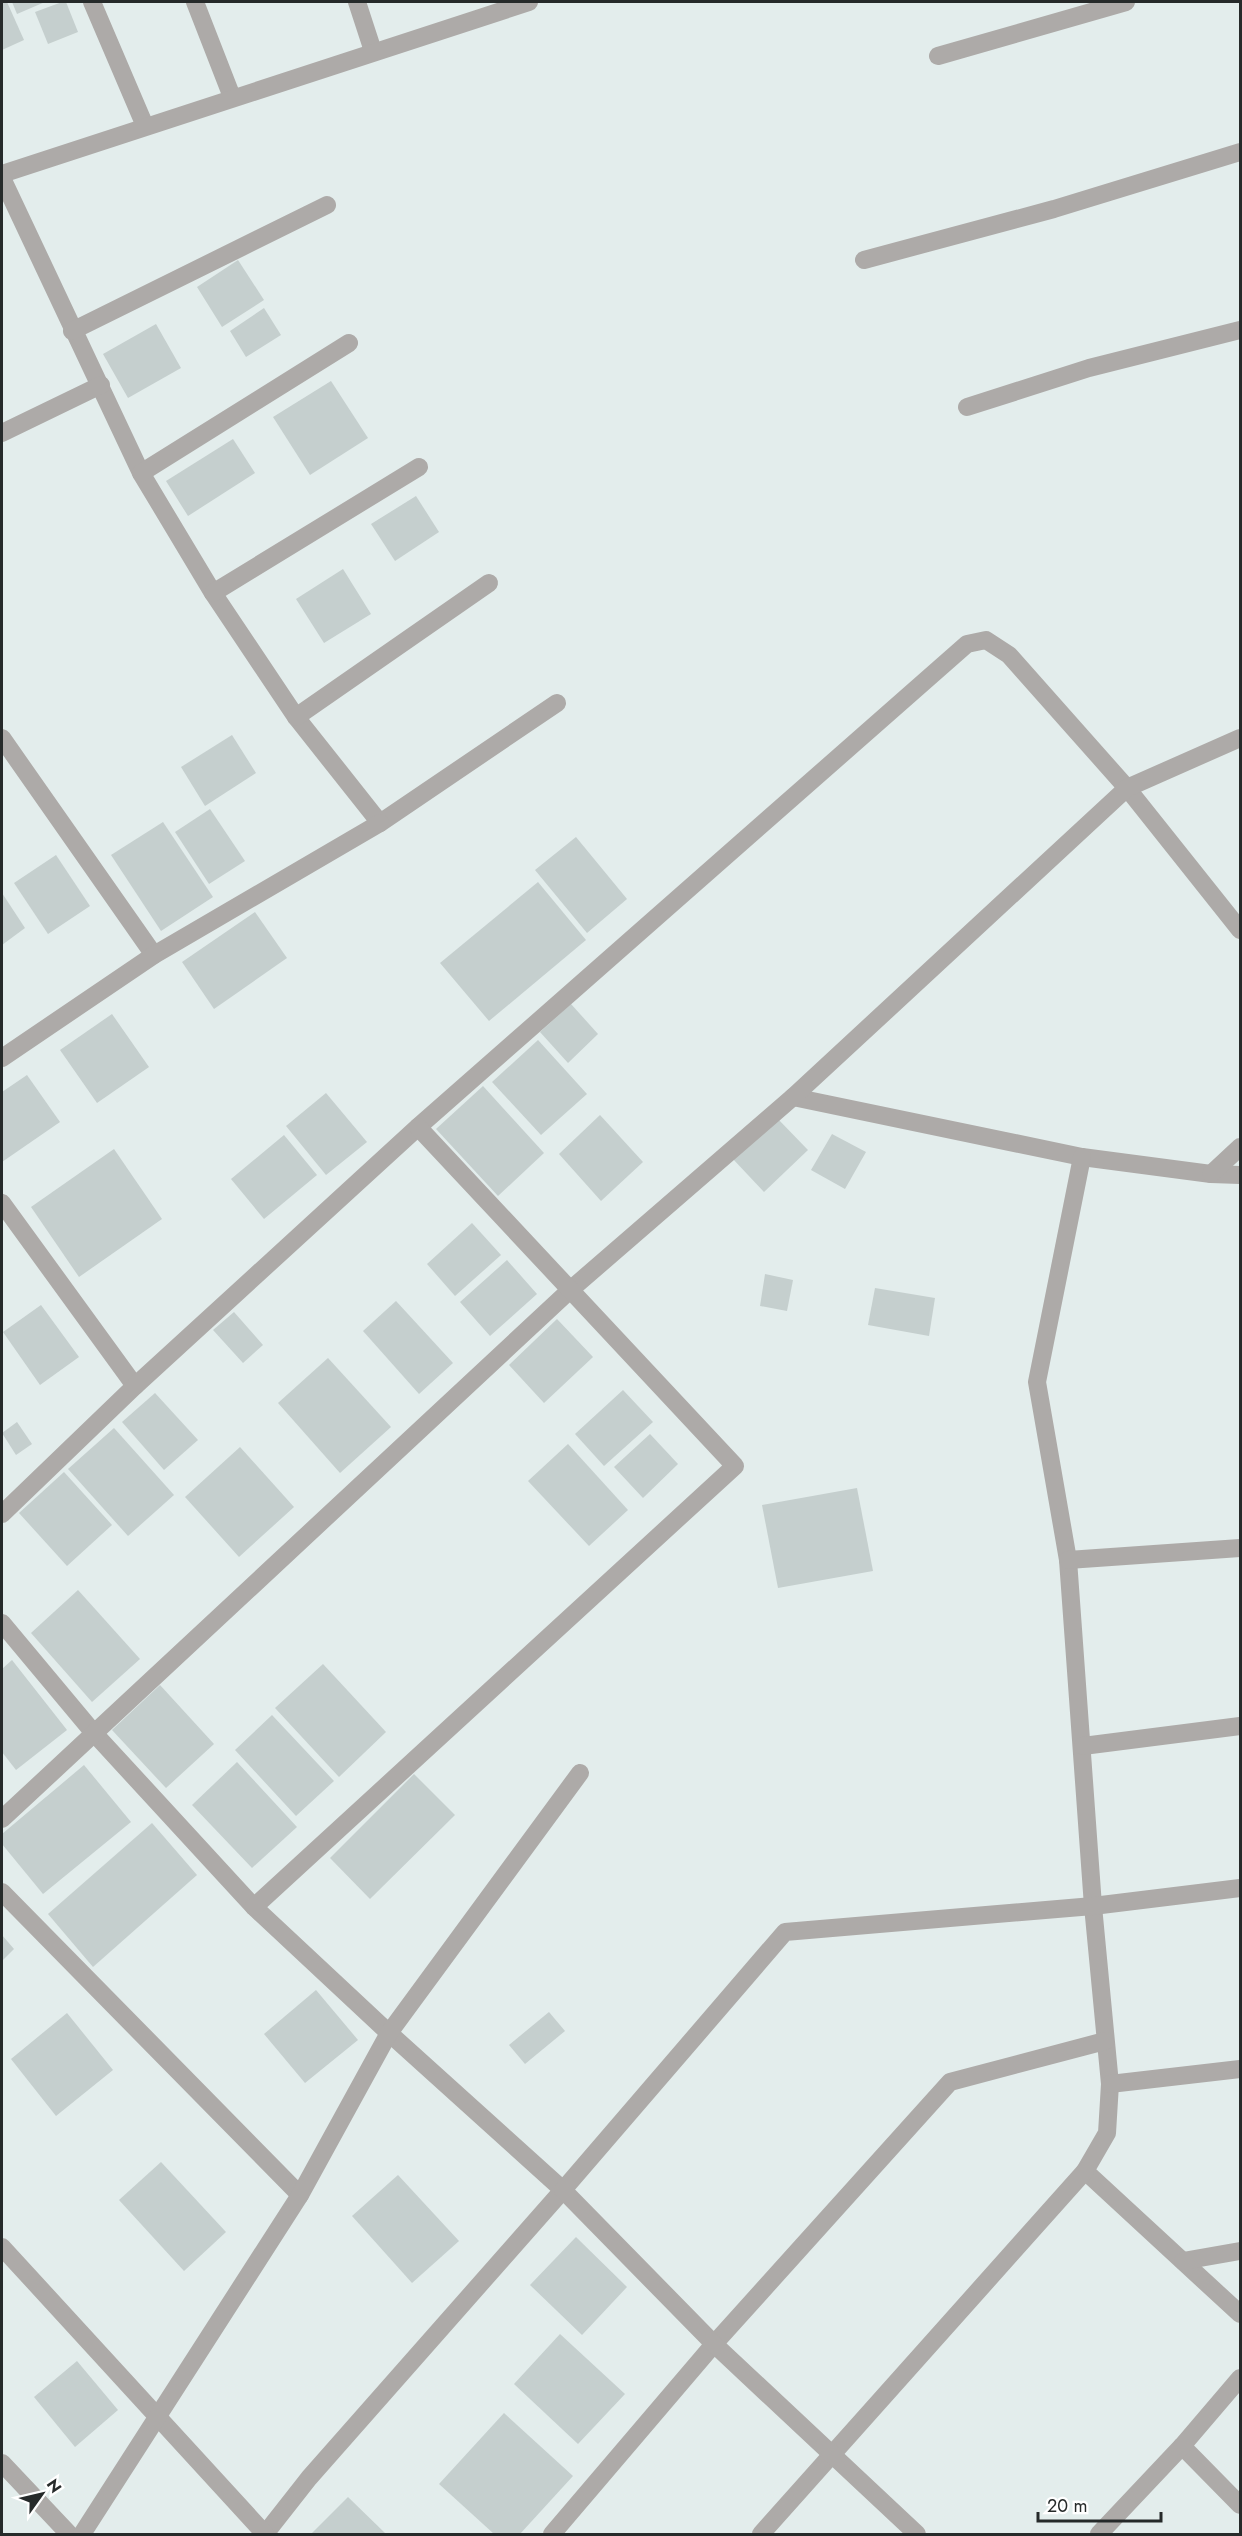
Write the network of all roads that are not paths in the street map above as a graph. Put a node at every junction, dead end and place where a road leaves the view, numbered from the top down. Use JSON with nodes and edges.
{"nodes":[{"id":1,"x":93,"y":2,"type":"edge"},
{"id":2,"x":195,"y":2,"type":"edge"},
{"id":3,"x":357,"y":2,"type":"edge"},
{"id":4,"x":529,"y":2,"type":"edge"},
{"id":5,"x":1126,"y":2,"type":"edge"},
{"id":6,"x":497,"y":6,"type":"edge"},
{"id":7,"x":373,"y":51,"type":"junction"},
{"id":8,"x":938,"y":56,"type":"dead end"},
{"id":9,"x":232,"y":97,"type":"junction"},
{"id":10,"x":145,"y":126,"type":"junction"},
{"id":11,"x":1240,"y":152,"type":"edge"},
{"id":12,"x":2,"y":176,"type":"edge"},
{"id":13,"x":327,"y":205,"type":"dead end"},
{"id":14,"x":864,"y":260,"type":"dead end"},
{"id":15,"x":1240,"y":330,"type":"edge"},
{"id":16,"x":72,"y":331,"type":"junction"},
{"id":17,"x":349,"y":343,"type":"dead end"},
{"id":18,"x":101,"y":385,"type":"junction"},
{"id":19,"x":967,"y":406,"type":"dead end"},
{"id":20,"x":2,"y":432,"type":"edge"},
{"id":21,"x":418,"y":467,"type":"dead end"},
{"id":22,"x":141,"y":473,"type":"junction"},
{"id":23,"x":489,"y":583,"type":"dead end"},
{"id":24,"x":213,"y":593,"type":"junction"},
{"id":25,"x":557,"y":703,"type":"dead end"},
{"id":26,"x":296,"y":717,"type":"junction"},
{"id":27,"x":2,"y":738,"type":"edge"},
{"id":28,"x":1240,"y":738,"type":"edge"},
{"id":29,"x":1127,"y":788,"type":"junction"},
{"id":30,"x":380,"y":822,"type":"junction"},
{"id":31,"x":1240,"y":930,"type":"edge"},
{"id":32,"x":154,"y":955,"type":"junction"},
{"id":33,"x":2,"y":1058,"type":"edge"},
{"id":34,"x":794,"y":1097,"type":"junction"},
{"id":35,"x":418,"y":1127,"type":"junction"},
{"id":36,"x":1240,"y":1147,"type":"edge"},
{"id":37,"x":1082,"y":1157,"type":"junction"},
{"id":38,"x":1211,"y":1174,"type":"junction"},
{"id":39,"x":1240,"y":1175,"type":"edge"},
{"id":40,"x":2,"y":1203,"type":"edge"},
{"id":41,"x":569,"y":1291,"type":"junction"},
{"id":42,"x":135,"y":1386,"type":"junction"},
{"id":43,"x":2,"y":1514,"type":"edge"},
{"id":44,"x":1240,"y":1548,"type":"edge"},
{"id":45,"x":1068,"y":1560,"type":"junction"},
{"id":46,"x":2,"y":1623,"type":"edge"},
{"id":47,"x":1240,"y":1726,"type":"edge"},
{"id":48,"x":93,"y":1732,"type":"junction"},
{"id":49,"x":1083,"y":1746,"type":"junction"},
{"id":50,"x":580,"y":1773,"type":"dead end"},
{"id":51,"x":2,"y":1819,"type":"edge"},
{"id":52,"x":1240,"y":1888,"type":"edge"},
{"id":53,"x":2,"y":1892,"type":"edge"},
{"id":54,"x":1093,"y":1906,"type":"junction"},
{"id":55,"x":254,"y":1907,"type":"junction"},
{"id":56,"x":389,"y":2033,"type":"junction"},
{"id":57,"x":1105,"y":2041,"type":"junction"},
{"id":58,"x":1240,"y":2069,"type":"edge"},
{"id":59,"x":1110,"y":2084,"type":"junction"},
{"id":60,"x":1085,"y":2171,"type":"junction"},
{"id":61,"x":563,"y":2190,"type":"junction"},
{"id":62,"x":300,"y":2195,"type":"junction"},
{"id":63,"x":2,"y":2247,"type":"edge"},
{"id":64,"x":1240,"y":2251,"type":"edge"},
{"id":65,"x":1183,"y":2261,"type":"junction"},
{"id":66,"x":1240,"y":2314,"type":"edge"},
{"id":67,"x":714,"y":2344,"type":"junction"},
{"id":68,"x":1240,"y":2378,"type":"edge"},
{"id":69,"x":159,"y":2417,"type":"junction"},
{"id":70,"x":1182,"y":2446,"type":"junction"},
{"id":71,"x":833,"y":2455,"type":"junction"},
{"id":72,"x":2,"y":2463,"type":"edge"},
{"id":73,"x":1240,"y":2505,"type":"edge"},
{"id":74,"x":69,"y":2535,"type":"edge"},
{"id":75,"x":82,"y":2535,"type":"edge"},
{"id":76,"x":265,"y":2535,"type":"edge"},
{"id":77,"x":552,"y":2535,"type":"edge"},
{"id":78,"x":761,"y":2535,"type":"edge"},
{"id":79,"x":916,"y":2535,"type":"edge"},
{"id":80,"x":1099,"y":2535,"type":"edge"}],
"edges":[{"from":1,"to":10,"type":"street"},
{"from":2,"to":9,"type":"street"},
{"from":3,"to":7,"type":"street"},
{"from":4,"to":6,"type":"street"},
{"from":5,"to":8,"type":"street"},
{"from":6,"to":7,"type":"street"},
{"from":7,"to":9,"type":"street"},
{"from":9,"to":10,"type":"street"},
{"from":10,"to":12,"type":"street"},
{"from":11,"to":14,"type":"street"},
{"from":12,"to":16,"type":"street"},
{"from":13,"to":16,"type":"street"},
{"from":15,"to":19,"type":"street"},
{"from":16,"to":18,"type":"street"},
{"from":17,"to":22,"type":"street"},
{"from":18,"to":20,"type":"street"},
{"from":18,"to":22,"type":"street"},
{"from":21,"to":24,"type":"street"},
{"from":22,"to":24,"type":"street"},
{"from":23,"to":26,"type":"street"},
{"from":24,"to":26,"type":"street"},
{"from":25,"to":30,"type":"street"},
{"from":26,"to":30,"type":"street"},
{"from":27,"to":32,"type":"street"},
{"from":28,"to":29,"type":"street"},
{"from":29,"to":31,"type":"street"},
{"from":29,"to":34,"type":"street"},
{"from":29,"to":35,"type":"street"},
{"from":30,"to":32,"type":"street"},
{"from":32,"to":33,"type":"street"},
{"from":34,"to":37,"type":"street"},
{"from":34,"to":41,"type":"street"},
{"from":35,"to":41,"type":"street"},
{"from":35,"to":42,"type":"street"},
{"from":36,"to":38,"type":"street"},
{"from":37,"to":38,"type":"street"},
{"from":37,"to":45,"type":"street"},
{"from":38,"to":39,"type":"street"},
{"from":40,"to":42,"type":"street"},
{"from":41,"to":48,"type":"street"},
{"from":41,"to":55,"type":"street"},
{"from":42,"to":43,"type":"street"},
{"from":44,"to":45,"type":"street"},
{"from":45,"to":49,"type":"street"},
{"from":46,"to":48,"type":"street"},
{"from":47,"to":49,"type":"street"},
{"from":48,"to":51,"type":"street"},
{"from":48,"to":55,"type":"street"},
{"from":49,"to":54,"type":"street"},
{"from":50,"to":56,"type":"street"},
{"from":52,"to":54,"type":"street"},
{"from":53,"to":62,"type":"street"},
{"from":54,"to":57,"type":"street"},
{"from":54,"to":61,"type":"street"},
{"from":55,"to":56,"type":"street"},
{"from":56,"to":61,"type":"street"},
{"from":56,"to":62,"type":"street"},
{"from":57,"to":59,"type":"street"},
{"from":57,"to":67,"type":"street"},
{"from":58,"to":59,"type":"street"},
{"from":59,"to":60,"type":"street"},
{"from":60,"to":65,"type":"street"},
{"from":60,"to":71,"type":"street"},
{"from":61,"to":67,"type":"street"},
{"from":61,"to":76,"type":"street"},
{"from":62,"to":69,"type":"street"},
{"from":63,"to":69,"type":"street"},
{"from":64,"to":65,"type":"street"},
{"from":65,"to":66,"type":"street"},
{"from":67,"to":71,"type":"street"},
{"from":67,"to":77,"type":"street"},
{"from":68,"to":70,"type":"street"},
{"from":69,"to":75,"type":"street"},
{"from":69,"to":76,"type":"street"},
{"from":70,"to":73,"type":"street"},
{"from":70,"to":80,"type":"street"},
{"from":71,"to":78,"type":"street"},
{"from":71,"to":79,"type":"street"},
{"from":72,"to":74,"type":"street"}]}
